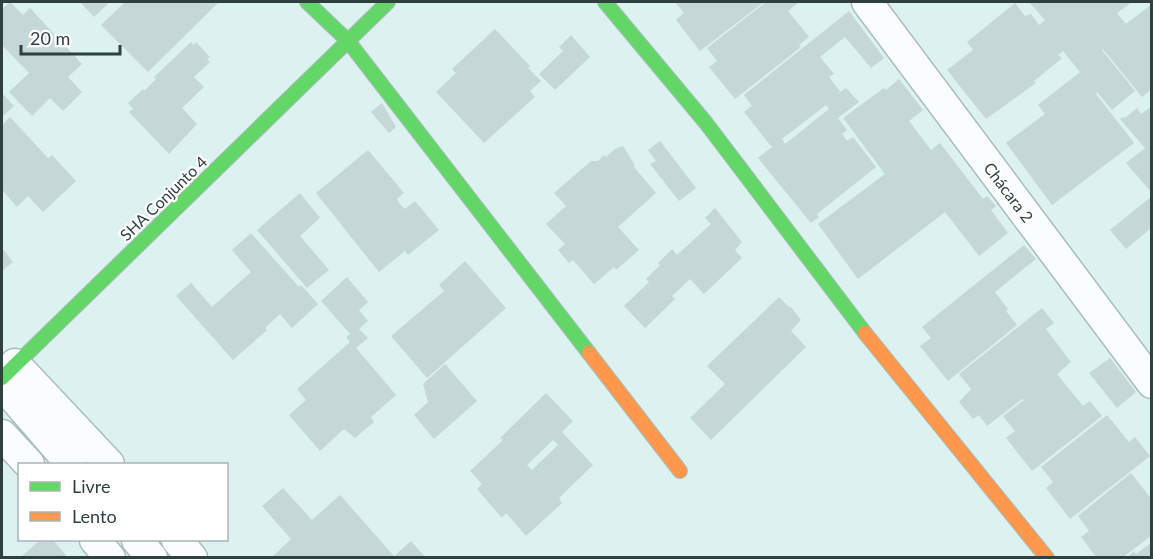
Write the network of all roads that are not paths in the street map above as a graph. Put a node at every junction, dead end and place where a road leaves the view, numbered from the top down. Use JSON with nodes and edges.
{"nodes":[{"id":1,"x":307,"y":2,"type":"edge"},
{"id":2,"x":388,"y":2,"type":"edge"},
{"id":3,"x":605,"y":2,"type":"edge"},
{"id":4,"x":867,"y":2,"type":"edge"},
{"id":5,"x":348,"y":41,"type":"junction"},
{"id":6,"x":6,"y":376,"type":"edge"},
{"id":7,"x":1152,"y":383,"type":"edge"},
{"id":8,"x":2,"y":435,"type":"edge"},
{"id":9,"x":27,"y":463,"type":"edge"},
{"id":10,"x":70,"y":463,"type":"edge"},
{"id":11,"x":107,"y":463,"type":"edge"},
{"id":12,"x":680,"y":471,"type":"dead end"},
{"id":13,"x":95,"y":541,"type":"edge"},
{"id":14,"x":138,"y":541,"type":"edge"},
{"id":15,"x":178,"y":541,"type":"edge"},
{"id":16,"x":110,"y":558,"type":"edge"},
{"id":17,"x":152,"y":558,"type":"edge"},
{"id":18,"x":192,"y":558,"type":"edge"},
{"id":19,"x":1047,"y":558,"type":"edge"}],
"edges":[{"from":1,"to":5,"type":"street"},
{"from":2,"to":5,"type":"street","name":"SHA Conjunto 4"},
{"from":3,"to":19,"type":"street"},
{"from":4,"to":7,"type":"street","name":"Chácara 2"},
{"from":5,"to":6,"type":"street","name":"SHA Conjunto 4"},
{"from":5,"to":12,"type":"street"},
{"from":6,"to":10,"type":"street"},
{"from":6,"to":11,"type":"street"},
{"from":8,"to":9,"type":"street"},
{"from":13,"to":16,"type":"street"},
{"from":14,"to":17,"type":"street"},
{"from":15,"to":18,"type":"street"}]}
